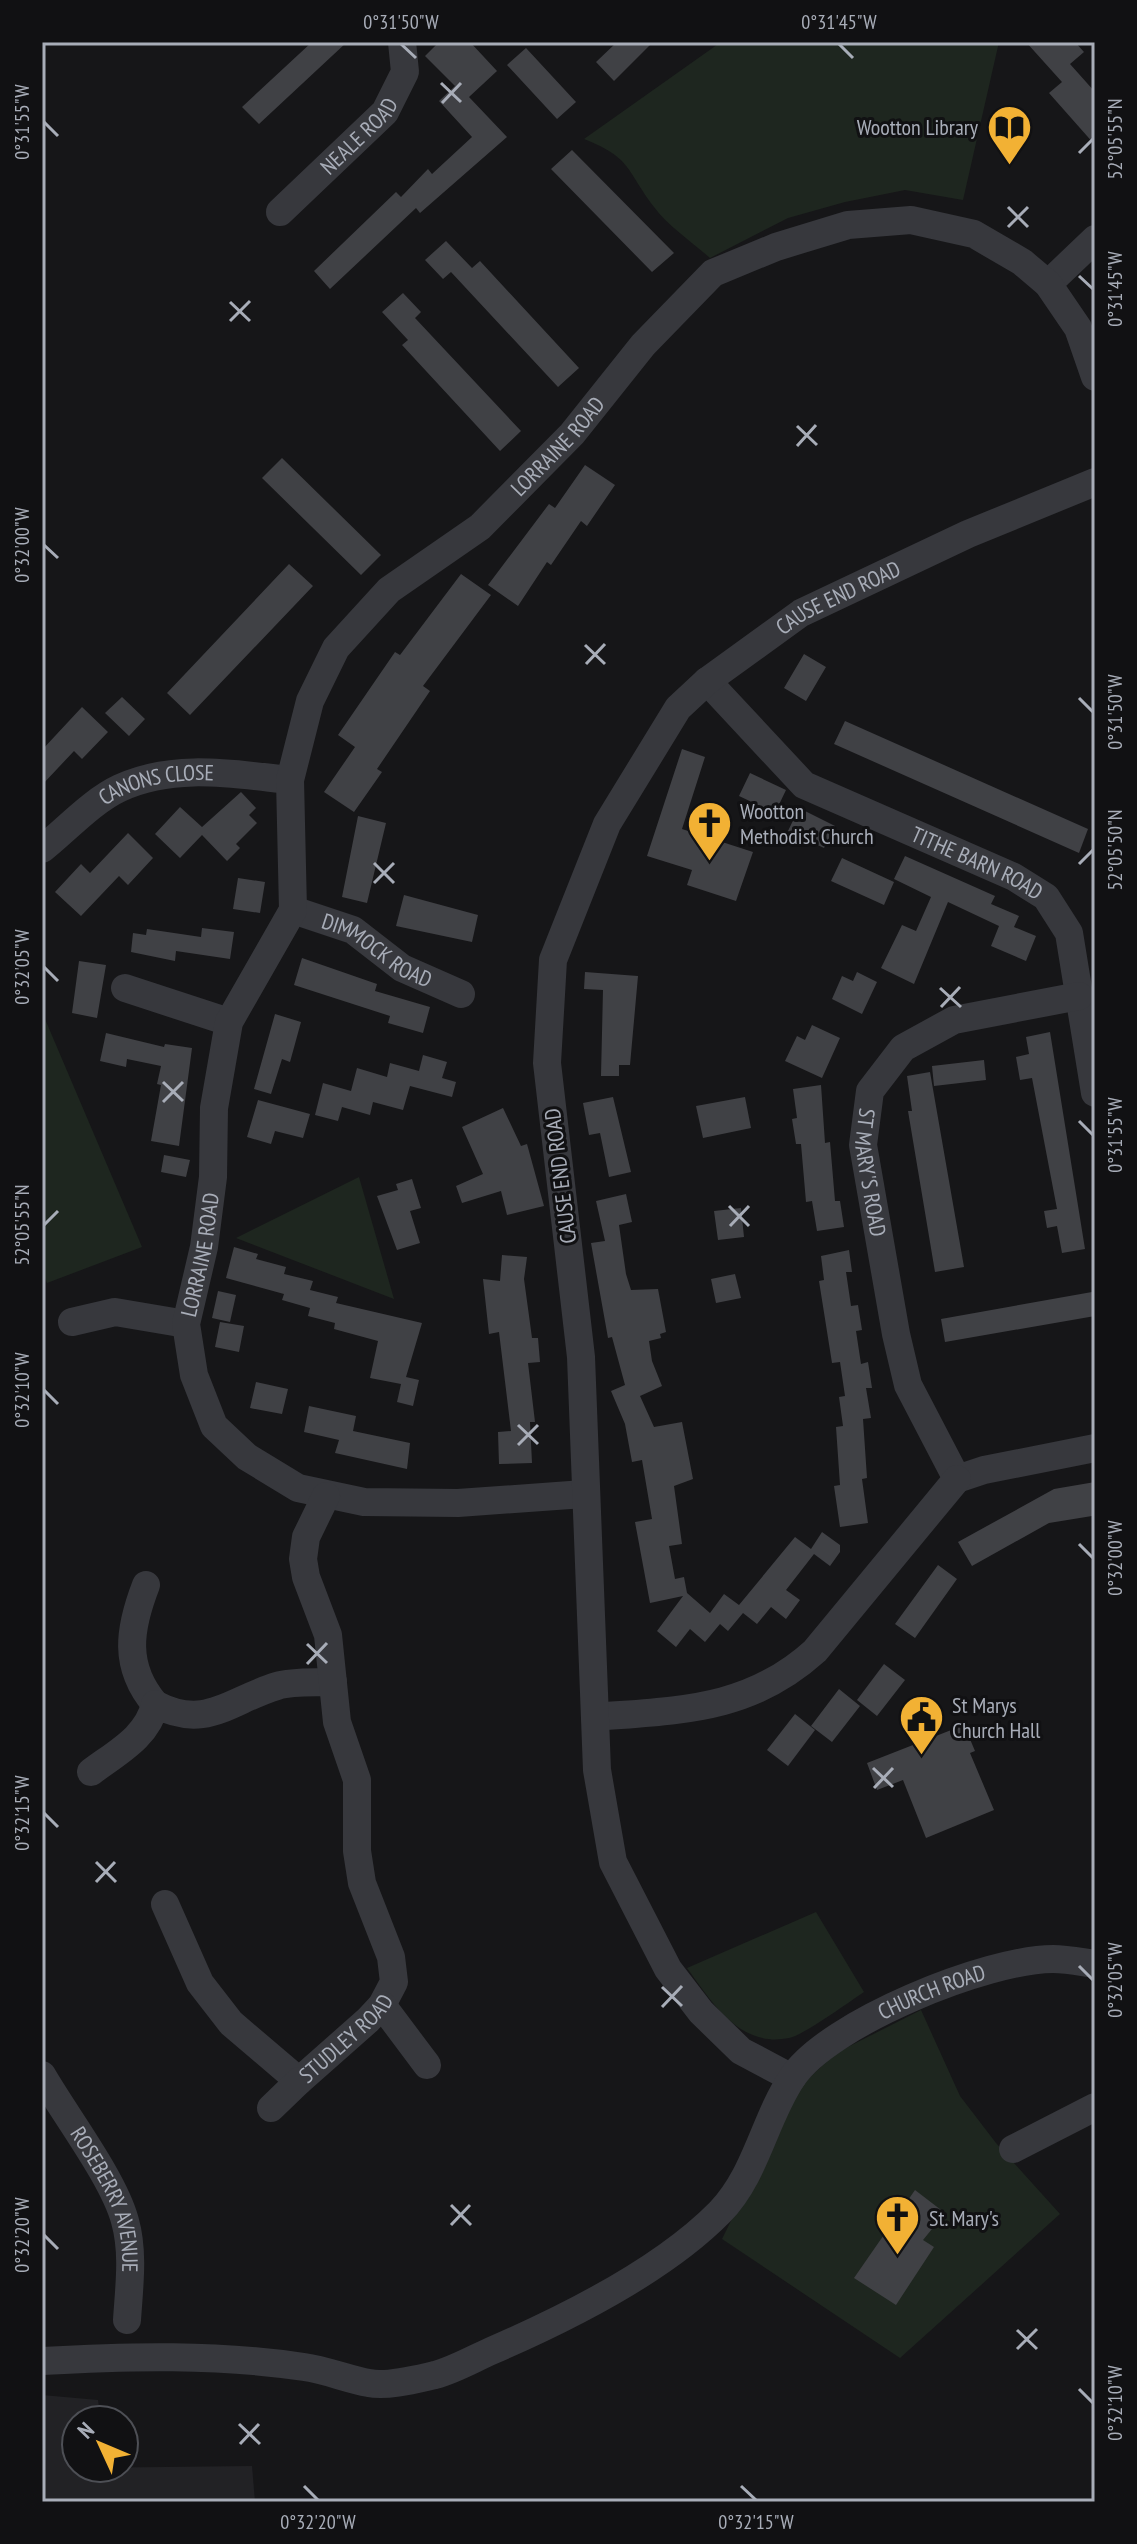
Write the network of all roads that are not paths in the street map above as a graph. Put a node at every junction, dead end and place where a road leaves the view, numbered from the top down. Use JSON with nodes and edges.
{"nodes":[{"id":1,"x":402,"y":42,"type":"edge"},
{"id":2,"x":280,"y":212,"type":"dead end"},
{"id":3,"x":1095,"y":239,"type":"edge"},
{"id":4,"x":1048,"y":284,"type":"junction"},
{"id":5,"x":1095,"y":377,"type":"edge"},
{"id":6,"x":1095,"y":482,"type":"edge"},
{"id":7,"x":707,"y":681,"type":"junction"},
{"id":8,"x":290,"y":780,"type":"junction"},
{"id":9,"x":42,"y":849,"type":"edge"},
{"id":10,"x":293,"y":910,"type":"junction"},
{"id":11,"x":125,"y":988,"type":"dead end"},
{"id":12,"x":460,"y":996,"type":"dead end"},
{"id":13,"x":1079,"y":996,"type":"junction"},
{"id":14,"x":229,"y":1022,"type":"junction"},
{"id":15,"x":1095,"y":1093,"type":"edge"},
{"id":16,"x":72,"y":1322,"type":"dead end"},
{"id":17,"x":186,"y":1324,"type":"junction"},
{"id":18,"x":1095,"y":1448,"type":"edge"},
{"id":19,"x":957,"y":1479,"type":"junction"},
{"id":20,"x":584,"y":1494,"type":"junction"},
{"id":21,"x":326,"y":1496,"type":"junction"},
{"id":22,"x":146,"y":1585,"type":"dead end"},
{"id":23,"x":333,"y":1682,"type":"junction"},
{"id":24,"x":155,"y":1704,"type":"junction"},
{"id":25,"x":595,"y":1717,"type":"junction"},
{"id":26,"x":91,"y":1772,"type":"dead end"},
{"id":27,"x":165,"y":1904,"type":"dead end"},
{"id":28,"x":1095,"y":1964,"type":"edge"},
{"id":29,"x":382,"y":2005,"type":"junction"},
{"id":30,"x":427,"y":2065,"type":"dead end"},
{"id":31,"x":42,"y":2075,"type":"edge"},
{"id":32,"x":792,"y":2078,"type":"junction"},
{"id":33,"x":299,"y":2081,"type":"junction"},
{"id":34,"x":1095,"y":2107,"type":"edge"},
{"id":35,"x":271,"y":2108,"type":"dead end"},
{"id":36,"x":52,"y":2117,"type":"edge"},
{"id":37,"x":1013,"y":2149,"type":"dead end"},
{"id":38,"x":127,"y":2320,"type":"dead end"},
{"id":39,"x":42,"y":2361,"type":"edge"}],
"edges":[{"from":1,"to":2,"type":"street","name":"NEALE ROAD"},
{"from":3,"to":4,"type":"street"},
{"from":4,"to":5,"type":"street","name":"LORRAINE ROAD"},
{"from":4,"to":8,"type":"street","name":"LORRAINE ROAD"},
{"from":6,"to":7,"type":"street","name":"CAUSE END ROAD"},
{"from":7,"to":13,"type":"street","name":"TITHE BARN ROAD"},
{"from":7,"to":20,"type":"street","name":"CAUSE END ROAD"},
{"from":8,"to":9,"type":"street","name":"CANONS CLOSE"},
{"from":8,"to":10,"type":"street","name":"LORRAINE ROAD"},
{"from":10,"to":12,"type":"street","name":"DIMMOCK ROAD"},
{"from":10,"to":14,"type":"street","name":"LORRAINE ROAD"},
{"from":11,"to":14,"type":"street"},
{"from":13,"to":15,"type":"street","name":"TITHE BARN ROAD"},
{"from":13,"to":19,"type":"street","name":"ST MARY'S ROAD"},
{"from":14,"to":17,"type":"street","name":"LORRAINE ROAD"},
{"from":16,"to":17,"type":"street"},
{"from":17,"to":21,"type":"street","name":"LORRAINE ROAD"},
{"from":18,"to":19,"type":"street"},
{"from":19,"to":25,"type":"street"},
{"from":20,"to":21,"type":"street","name":"LORRAINE ROAD"},
{"from":20,"to":25,"type":"street","name":"CAUSE END ROAD"},
{"from":21,"to":23,"type":"street","name":"STUDLEY ROAD"},
{"from":22,"to":24,"type":"street"},
{"from":23,"to":24,"type":"street"},
{"from":23,"to":29,"type":"street","name":"STUDLEY ROAD"},
{"from":24,"to":26,"type":"street"},
{"from":25,"to":32,"type":"street","name":"CAUSE END ROAD"},
{"from":27,"to":33,"type":"street","name":"STUDLEY ROAD"},
{"from":28,"to":32,"type":"street","name":"CHURCH ROAD"},
{"from":29,"to":30,"type":"street"},
{"from":29,"to":33,"type":"street","name":"STUDLEY ROAD"},
{"from":31,"to":36,"type":"street","name":"ROSEBERRY AVENUE"},
{"from":32,"to":39,"type":"street","name":"CHURCH ROAD"},
{"from":33,"to":35,"type":"street"},
{"from":34,"to":37,"type":"street"},
{"from":36,"to":38,"type":"street","name":"ROSEBERRY AVENUE"}]}
